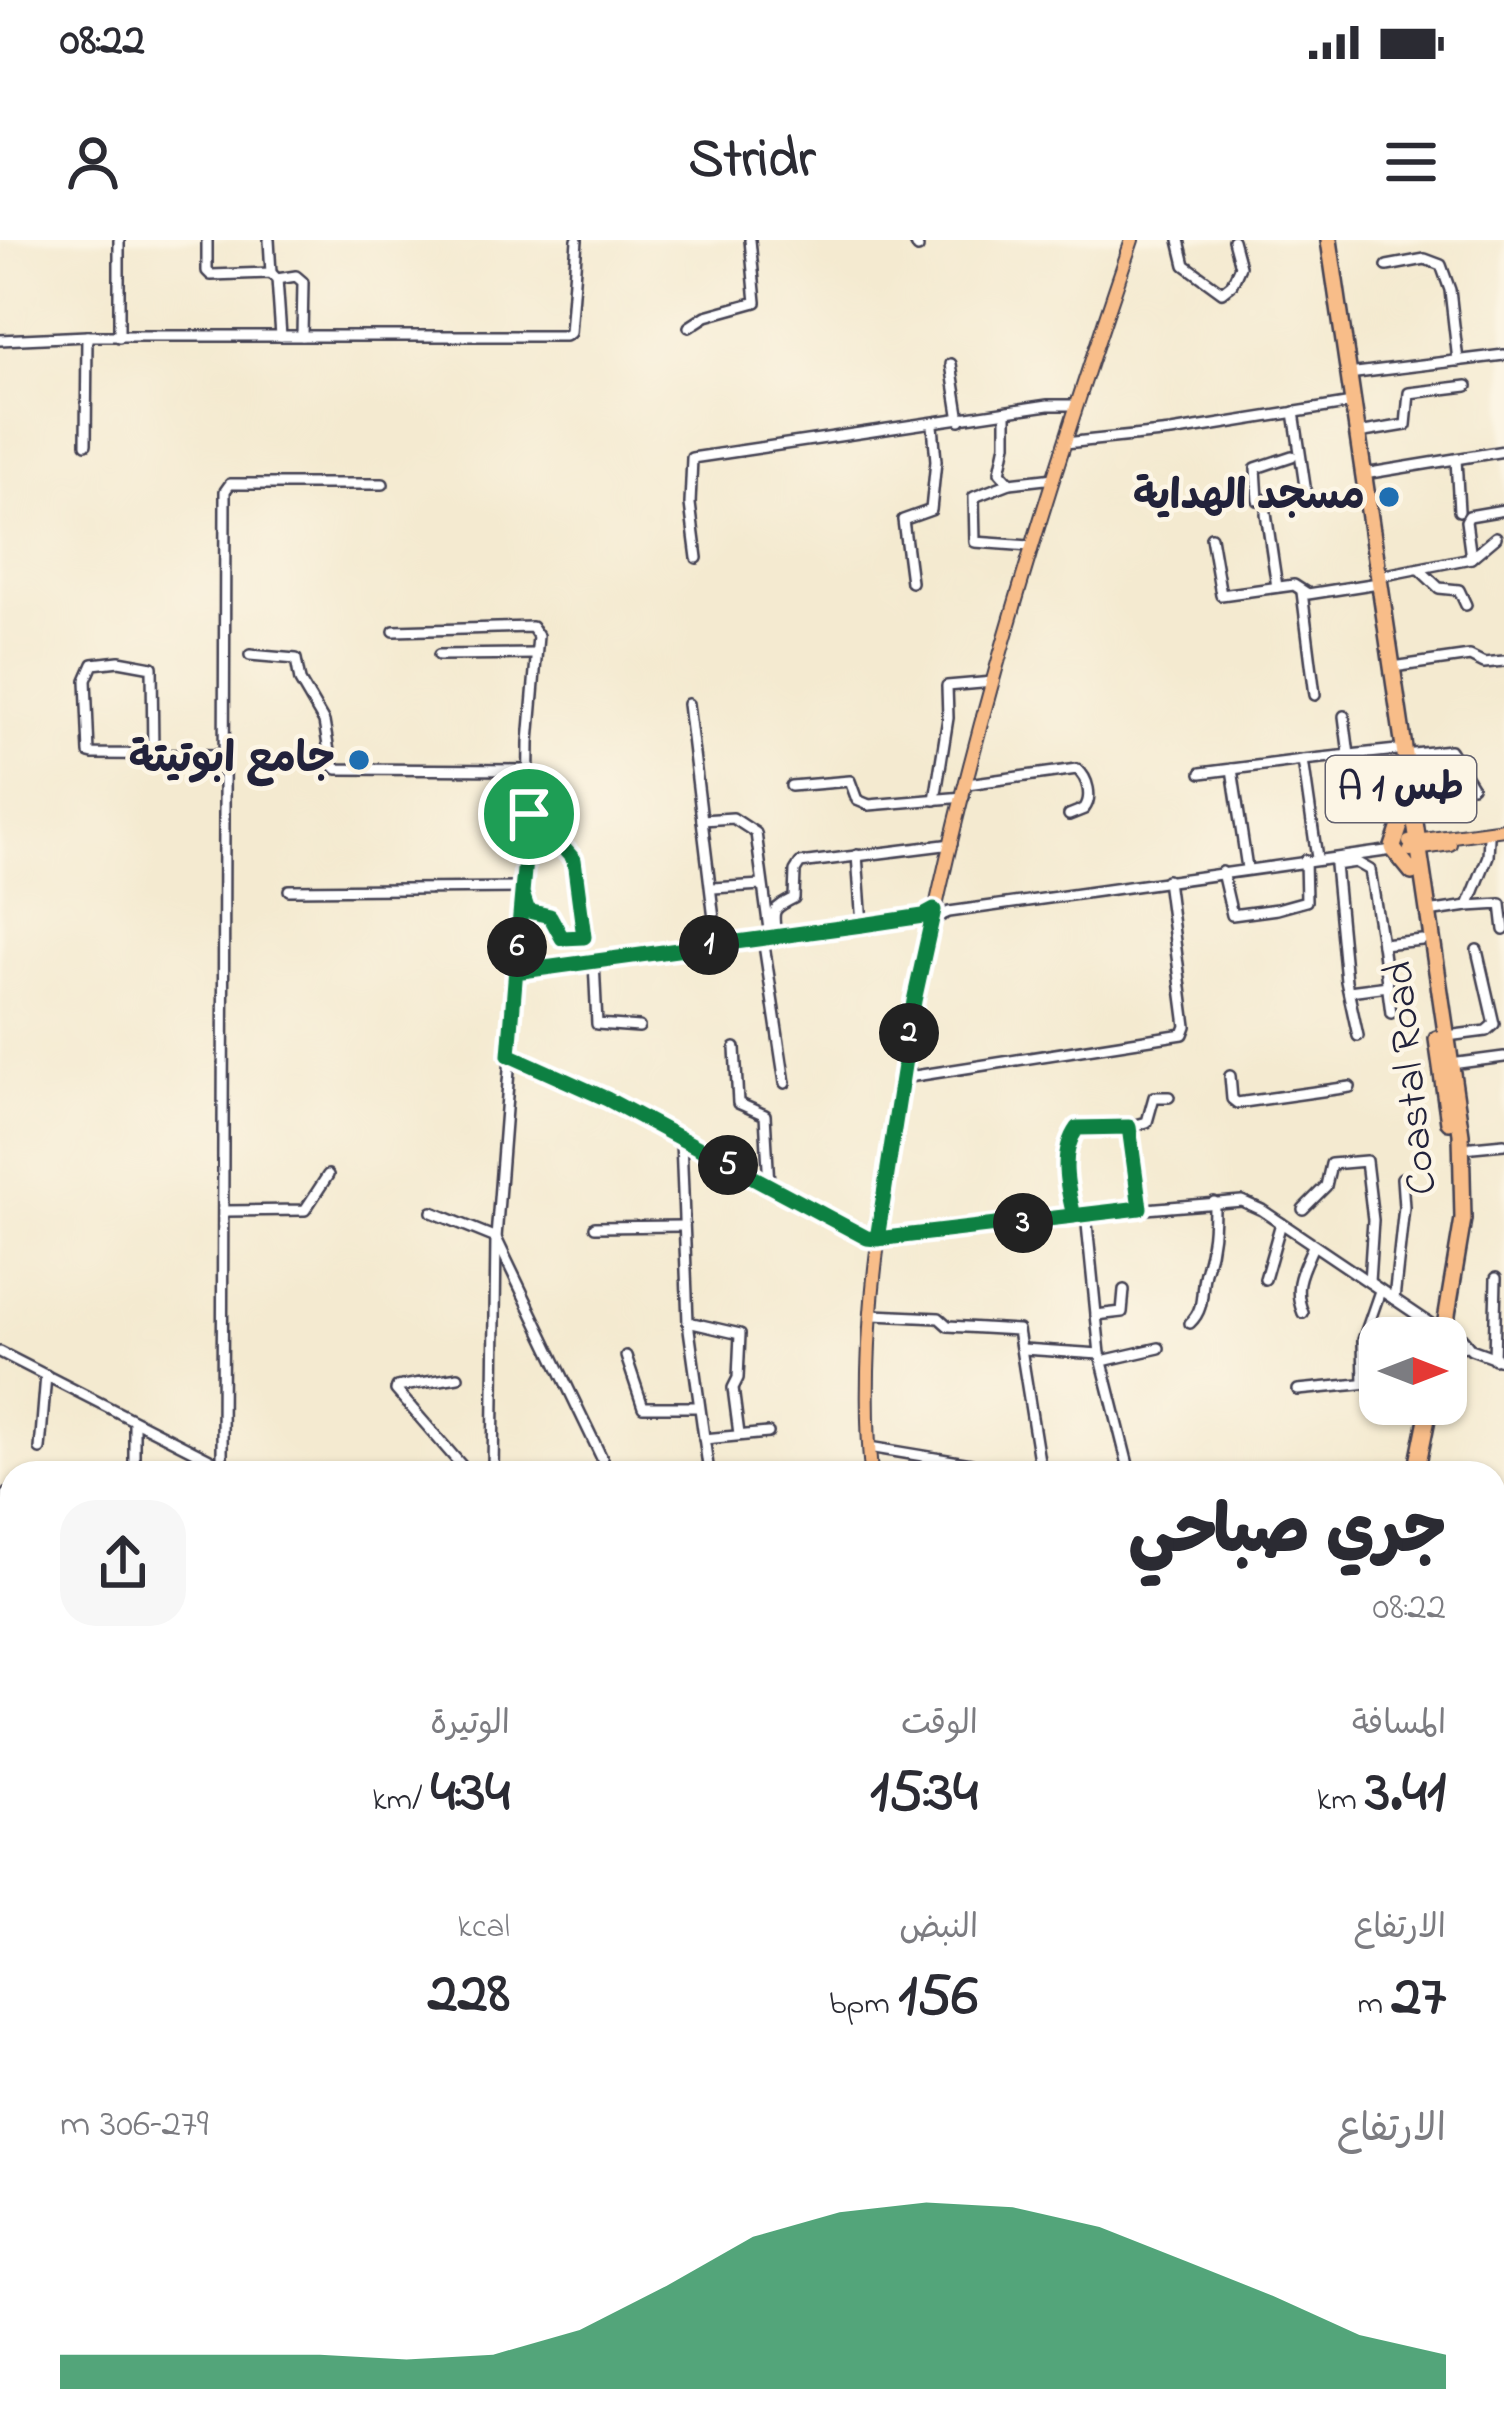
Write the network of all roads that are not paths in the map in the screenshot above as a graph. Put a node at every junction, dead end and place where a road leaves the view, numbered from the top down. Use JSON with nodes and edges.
{"nodes":[{"id":1,"x":119,"y":240,"type":"edge"},
{"id":2,"x":207,"y":240,"type":"edge"},
{"id":3,"x":269,"y":240,"type":"edge"},
{"id":4,"x":577,"y":240,"type":"edge"},
{"id":5,"x":750,"y":240,"type":"edge"},
{"id":6,"x":1132,"y":240,"type":"edge"},
{"id":7,"x":1179,"y":240,"type":"edge"},
{"id":8,"x":1233,"y":240,"type":"edge"},
{"id":9,"x":1325,"y":240,"type":"edge"},
{"id":10,"x":1387,"y":266,"type":"dead end"},
{"id":11,"x":274,"y":276,"type":"junction"},
{"id":12,"x":689,"y":327,"type":"dead end"},
{"id":13,"x":87,"y":336,"type":"junction"},
{"id":14,"x":281,"y":336,"type":"junction"},
{"id":15,"x":302,"y":336,"type":"junction"},
{"id":16,"x":119,"y":337,"type":"junction"},
{"id":17,"x":0,"y":340,"type":"edge"},
{"id":18,"x":1504,"y":355,"type":"edge"},
{"id":19,"x":1458,"y":361,"type":"junction"},
{"id":20,"x":951,"y":364,"type":"dead end"},
{"id":21,"x":1348,"y":374,"type":"junction"},
{"id":22,"x":1467,"y":386,"type":"dead end"},
{"id":23,"x":1346,"y":404,"type":"junction"},
{"id":24,"x":1076,"y":405,"type":"junction"},
{"id":25,"x":1006,"y":412,"type":"junction"},
{"id":26,"x":1294,"y":412,"type":"junction"},
{"id":27,"x":960,"y":420,"type":"junction"},
{"id":28,"x":933,"y":425,"type":"junction"},
{"id":29,"x":1358,"y":433,"type":"junction"},
{"id":30,"x":1065,"y":443,"type":"junction"},
{"id":31,"x":86,"y":444,"type":"dead end"},
{"id":32,"x":1504,"y":451,"type":"edge"},
{"id":33,"x":1292,"y":456,"type":"dead end"},
{"id":34,"x":1456,"y":459,"type":"junction"},
{"id":35,"x":1364,"y":474,"type":"junction"},
{"id":36,"x":1054,"y":478,"type":"junction"},
{"id":37,"x":1010,"y":483,"type":"junction"},
{"id":38,"x":383,"y":484,"type":"dead end"},
{"id":39,"x":1504,"y":509,"type":"edge"},
{"id":40,"x":1460,"y":511,"type":"dead end"},
{"id":41,"x":1266,"y":513,"type":"dead end"},
{"id":42,"x":1496,"y":537,"type":"dead end"},
{"id":43,"x":1211,"y":538,"type":"dead end"},
{"id":44,"x":1030,"y":546,"type":"junction"},
{"id":45,"x":697,"y":558,"type":"dead end"},
{"id":46,"x":1471,"y":558,"type":"junction"},
{"id":47,"x":1420,"y":570,"type":"junction"},
{"id":48,"x":1376,"y":580,"type":"junction"},
{"id":49,"x":911,"y":582,"type":"dead end"},
{"id":50,"x":1277,"y":587,"type":"junction"},
{"id":51,"x":1302,"y":592,"type":"junction"},
{"id":52,"x":1466,"y":605,"type":"dead end"},
{"id":53,"x":394,"y":631,"type":"dead end"},
{"id":54,"x":536,"y":654,"type":"junction"},
{"id":55,"x":250,"y":655,"type":"dead end"},
{"id":56,"x":440,"y":656,"type":"dead end"},
{"id":57,"x":1504,"y":661,"type":"edge"},
{"id":58,"x":1393,"y":667,"type":"junction"},
{"id":59,"x":993,"y":682,"type":"junction"},
{"id":60,"x":1315,"y":695,"type":"dead end"},
{"id":61,"x":688,"y":704,"type":"dead end"},
{"id":62,"x":1344,"y":716,"type":"dead end"},
{"id":63,"x":1401,"y":752,"type":"junction"},
{"id":64,"x":153,"y":754,"type":"junction"},
{"id":65,"x":226,"y":755,"type":"junction"},
{"id":66,"x":1349,"y":755,"type":"junction"},
{"id":67,"x":1303,"y":760,"type":"junction"},
{"id":68,"x":1232,"y":769,"type":"junction"},
{"id":69,"x":530,"y":770,"type":"junction"},
{"id":70,"x":1201,"y":773,"type":"dead end"},
{"id":71,"x":791,"y":785,"type":"dead end"},
{"id":72,"x":1472,"y":786,"type":"dead end"},
{"id":73,"x":966,"y":790,"type":"junction"},
{"id":74,"x":935,"y":800,"type":"junction"},
{"id":75,"x":529,"y":814,"type":"junction"},
{"id":76,"x":1069,"y":814,"type":"dead end"},
{"id":77,"x":1409,"y":816,"type":"junction"},
{"id":78,"x":702,"y":820,"type":"junction"},
{"id":79,"x":1499,"y":834,"type":"edge"},
{"id":80,"x":952,"y":844,"type":"junction"},
{"id":81,"x":1411,"y":846,"type":"junction"},
{"id":82,"x":857,"y":855,"type":"junction"},
{"id":83,"x":1311,"y":859,"type":"junction"},
{"id":84,"x":1247,"y":868,"type":"junction"},
{"id":85,"x":1222,"y":872,"type":"junction"},
{"id":86,"x":1418,"y":877,"type":"junction"},
{"id":87,"x":1167,"y":880,"type":"junction"},
{"id":88,"x":762,"y":885,"type":"junction"},
{"id":89,"x":713,"y":888,"type":"junction"},
{"id":90,"x":289,"y":890,"type":"dead end"},
{"id":91,"x":522,"y":891,"type":"junction"},
{"id":92,"x":1468,"y":905,"type":"junction"},
{"id":93,"x":938,"y":909,"type":"junction"},
{"id":94,"x":1428,"y":912,"type":"junction"},
{"id":95,"x":862,"y":925,"type":"junction"},
{"id":96,"x":1504,"y":929,"type":"edge"},
{"id":97,"x":770,"y":938,"type":"junction"},
{"id":98,"x":1422,"y":940,"type":"junction"},
{"id":99,"x":717,"y":944,"type":"junction"},
{"id":100,"x":1382,"y":944,"type":"junction"},
{"id":101,"x":1477,"y":950,"type":"dead end"},
{"id":102,"x":594,"y":962,"type":"junction"},
{"id":103,"x":515,"y":972,"type":"junction"},
{"id":104,"x":1388,"y":986,"type":"junction"},
{"id":105,"x":1349,"y":991,"type":"junction"},
{"id":106,"x":1391,"y":1013,"type":"dead end"},
{"id":107,"x":639,"y":1027,"type":"dead end"},
{"id":108,"x":1358,"y":1036,"type":"dead end"},
{"id":109,"x":1447,"y":1036,"type":"junction"},
{"id":110,"x":735,"y":1048,"type":"dead end"},
{"id":111,"x":509,"y":1055,"type":"junction"},
{"id":112,"x":1504,"y":1057,"type":"edge"},
{"id":113,"x":1451,"y":1064,"type":"junction"},
{"id":114,"x":1230,"y":1076,"type":"dead end"},
{"id":115,"x":902,"y":1078,"type":"junction"},
{"id":116,"x":784,"y":1083,"type":"dead end"},
{"id":117,"x":1350,"y":1087,"type":"dead end"},
{"id":118,"x":1169,"y":1097,"type":"dead end"},
{"id":119,"x":1129,"y":1127,"type":"junction"},
{"id":120,"x":681,"y":1141,"type":"junction"},
{"id":121,"x":1504,"y":1144,"type":"edge"},
{"id":122,"x":1462,"y":1148,"type":"junction"},
{"id":123,"x":328,"y":1174,"type":"dead end"},
{"id":124,"x":1402,"y":1178,"type":"dead end"},
{"id":125,"x":769,"y":1185,"type":"junction"},
{"id":126,"x":1214,"y":1202,"type":"junction"},
{"id":127,"x":1140,"y":1208,"type":"junction"},
{"id":128,"x":1304,"y":1208,"type":"dead end"},
{"id":129,"x":225,"y":1211,"type":"junction"},
{"id":130,"x":433,"y":1211,"type":"dead end"},
{"id":131,"x":1080,"y":1215,"type":"junction"},
{"id":132,"x":1281,"y":1222,"type":"junction"},
{"id":133,"x":682,"y":1226,"type":"junction"},
{"id":134,"x":595,"y":1227,"type":"dead end"},
{"id":135,"x":496,"y":1238,"type":"junction"},
{"id":136,"x":877,"y":1239,"type":"junction"},
{"id":137,"x":1313,"y":1246,"type":"junction"},
{"id":138,"x":1496,"y":1278,"type":"dead end"},
{"id":139,"x":1265,"y":1279,"type":"dead end"},
{"id":140,"x":1369,"y":1282,"type":"junction"},
{"id":141,"x":1124,"y":1290,"type":"dead end"},
{"id":142,"x":1380,"y":1291,"type":"junction"},
{"id":143,"x":1394,"y":1299,"type":"junction"},
{"id":144,"x":1303,"y":1313,"type":"dead end"},
{"id":145,"x":873,"y":1315,"type":"junction"},
{"id":146,"x":1096,"y":1315,"type":"junction"},
{"id":147,"x":1371,"y":1317,"type":"edge"},
{"id":148,"x":1420,"y":1317,"type":"edge"},
{"id":149,"x":1442,"y":1317,"type":"edge"},
{"id":150,"x":1443,"y":1317,"type":"edge"},
{"id":151,"x":688,"y":1322,"type":"junction"},
{"id":152,"x":1190,"y":1323,"type":"dead end"},
{"id":153,"x":1467,"y":1346,"type":"edge"},
{"id":154,"x":1023,"y":1348,"type":"junction"},
{"id":155,"x":1159,"y":1348,"type":"dead end"},
{"id":156,"x":0,"y":1352,"type":"edge"},
{"id":157,"x":626,"y":1356,"type":"dead end"},
{"id":158,"x":1101,"y":1358,"type":"junction"},
{"id":159,"x":1499,"y":1360,"type":"edge"},
{"id":160,"x":46,"y":1375,"type":"junction"},
{"id":161,"x":458,"y":1377,"type":"dead end"},
{"id":162,"x":1359,"y":1384,"type":"edge"},
{"id":163,"x":1298,"y":1390,"type":"dead end"},
{"id":164,"x":698,"y":1407,"type":"junction"},
{"id":165,"x":134,"y":1421,"type":"junction"},
{"id":166,"x":1422,"y":1425,"type":"edge"},
{"id":167,"x":769,"y":1432,"type":"dead end"},
{"id":168,"x":739,"y":1434,"type":"junction"},
{"id":169,"x":704,"y":1439,"type":"junction"},
{"id":170,"x":869,"y":1447,"type":"junction"},
{"id":171,"x":40,"y":1449,"type":"dead end"},
{"id":172,"x":944,"y":1460,"type":"joint"},
{"id":173,"x":134,"y":1461,"type":"edge"},
{"id":174,"x":214,"y":1461,"type":"edge"},
{"id":175,"x":222,"y":1461,"type":"edge"},
{"id":176,"x":458,"y":1461,"type":"edge"},
{"id":177,"x":493,"y":1461,"type":"edge"},
{"id":178,"x":603,"y":1461,"type":"edge"},
{"id":179,"x":707,"y":1461,"type":"edge"},
{"id":180,"x":870,"y":1461,"type":"edge"},
{"id":181,"x":951,"y":1461,"type":"edge"},
{"id":182,"x":1039,"y":1461,"type":"edge"},
{"id":183,"x":1127,"y":1461,"type":"edge"},
{"id":184,"x":1414,"y":1461,"type":"edge"}],
"edges":[{"from":1,"to":16,"type":"street"},
{"from":2,"to":11,"type":"street"},
{"from":3,"to":11,"type":"street"},
{"from":4,"to":15,"type":"street"},
{"from":5,"to":12,"type":"street"},
{"from":6,"to":24,"type":"main road"},
{"from":7,"to":8,"type":"street"},
{"from":9,"to":21,"type":"highway","name":"Coastal Road","number":"A 1 طس"},
{"from":9,"to":23,"type":"highway","number":"A 1 طس"},
{"from":10,"to":19,"type":"street"},
{"from":11,"to":14,"type":"street"},
{"from":11,"to":15,"type":"street"},
{"from":13,"to":16,"type":"street"},
{"from":13,"to":17,"type":"street"},
{"from":13,"to":31,"type":"street"},
{"from":14,"to":15,"type":"street"},
{"from":14,"to":16,"type":"street"},
{"from":18,"to":19,"type":"street"},
{"from":19,"to":21,"type":"street"},
{"from":20,"to":27,"type":"street"},
{"from":21,"to":29,"type":"highway","name":"Coastal Road","number":"A 1 طس"},
{"from":22,"to":29,"type":"street"},
{"from":23,"to":26,"type":"street"},
{"from":23,"to":48,"type":"highway","number":"A 1 طس"},
{"from":24,"to":25,"type":"street"},
{"from":24,"to":30,"type":"main road"},
{"from":25,"to":27,"type":"street"},
{"from":25,"to":37,"type":"street"},
{"from":26,"to":30,"type":"street"},
{"from":26,"to":33,"type":"street"},
{"from":27,"to":28,"type":"street"},
{"from":28,"to":45,"type":"street"},
{"from":28,"to":49,"type":"street"},
{"from":29,"to":35,"type":"highway","name":"Coastal Road","number":"A 1 طس"},
{"from":30,"to":36,"type":"main road"},
{"from":32,"to":34,"type":"street"},
{"from":34,"to":35,"type":"street"},
{"from":34,"to":40,"type":"street"},
{"from":35,"to":48,"type":"highway","name":"Coastal Road","number":"A 1 طس"},
{"from":36,"to":37,"type":"street"},
{"from":36,"to":44,"type":"main road"},
{"from":37,"to":44,"type":"street"},
{"from":38,"to":65,"type":"street"},
{"from":39,"to":46,"type":"street"},
{"from":41,"to":50,"type":"street"},
{"from":42,"to":46,"type":"street"},
{"from":43,"to":50,"type":"street"},
{"from":44,"to":59,"type":"main road"},
{"from":46,"to":47,"type":"street"},
{"from":47,"to":48,"type":"street"},
{"from":47,"to":52,"type":"street"},
{"from":48,"to":51,"type":"street"},
{"from":48,"to":58,"type":"highway","name":"Coastal Road","number":"A 1 طس"},
{"from":48,"to":63,"type":"highway","number":"A 1 طس"},
{"from":50,"to":51,"type":"street"},
{"from":51,"to":60,"type":"street"},
{"from":53,"to":54,"type":"street"},
{"from":54,"to":56,"type":"street"},
{"from":54,"to":69,"type":"street"},
{"from":55,"to":69,"type":"street"},
{"from":57,"to":58,"type":"street"},
{"from":58,"to":63,"type":"highway","name":"Coastal Road","number":"A 1 طس"},
{"from":59,"to":73,"type":"main road"},
{"from":59,"to":74,"type":"street"},
{"from":61,"to":78,"type":"street"},
{"from":62,"to":66,"type":"street"},
{"from":63,"to":66,"type":"street"},
{"from":63,"to":72,"type":"street"},
{"from":63,"to":77,"type":"highway","name":"Coastal Road","number":"A 1 طس"},
{"from":64,"to":64,"type":"street"},
{"from":64,"to":65,"type":"street"},
{"from":65,"to":129,"type":"street"},
{"from":66,"to":67,"type":"street"},
{"from":67,"to":68,"type":"street"},
{"from":67,"to":83,"type":"street"},
{"from":68,"to":70,"type":"street"},
{"from":68,"to":84,"type":"street"},
{"from":69,"to":75,"type":"street"},
{"from":71,"to":74,"type":"street"},
{"from":73,"to":74,"type":"street"},
{"from":73,"to":76,"type":"street"},
{"from":73,"to":80,"type":"main road"},
{"from":75,"to":91,"type":"street"},
{"from":75,"to":91,"type":"street"},
{"from":77,"to":81,"type":"highway","name":"Coastal Road","number":"A 1 طس"},
{"from":77,"to":81,"type":"highway"},
{"from":78,"to":88,"type":"street"},
{"from":78,"to":89,"type":"street"},
{"from":79,"to":81,"type":"main road"},
{"from":79,"to":92,"type":"street"},
{"from":80,"to":82,"type":"street"},
{"from":80,"to":93,"type":"main road"},
{"from":81,"to":83,"type":"street"},
{"from":81,"to":86,"type":"highway","name":"Coastal Road","number":"A 1 طس"},
{"from":81,"to":86,"type":"highway"},
{"from":82,"to":95,"type":"street"},
{"from":82,"to":97,"type":"street"},
{"from":83,"to":84,"type":"street"},
{"from":83,"to":85,"type":"street"},
{"from":84,"to":85,"type":"street"},
{"from":85,"to":87,"type":"street"},
{"from":86,"to":94,"type":"highway","name":"Coastal Road","number":"A 1 طس"},
{"from":86,"to":98,"type":"highway","number":"A 1 طس"},
{"from":87,"to":93,"type":"street"},
{"from":87,"to":115,"type":"street"},
{"from":88,"to":89,"type":"street"},
{"from":88,"to":97,"type":"street"},
{"from":89,"to":99,"type":"street"},
{"from":90,"to":91,"type":"street"},
{"from":91,"to":103,"type":"street"},
{"from":92,"to":94,"type":"street"},
{"from":92,"to":96,"type":"street"},
{"from":93,"to":95,"type":"street"},
{"from":93,"to":115,"type":"main road"},
{"from":94,"to":109,"type":"highway","name":"Coastal Road","number":"A 1 طس"},
{"from":95,"to":97,"type":"street"},
{"from":97,"to":99,"type":"street"},
{"from":97,"to":116,"type":"street"},
{"from":98,"to":100,"type":"street"},
{"from":98,"to":149,"type":"highway","number":"A 1 طس"},
{"from":99,"to":102,"type":"street"},
{"from":100,"to":104,"type":"street"},
{"from":100,"to":105,"type":"street"},
{"from":101,"to":109,"type":"street"},
{"from":102,"to":103,"type":"street"},
{"from":102,"to":107,"type":"street"},
{"from":103,"to":111,"type":"street"},
{"from":104,"to":105,"type":"street"},
{"from":104,"to":106,"type":"street"},
{"from":105,"to":108,"type":"street"},
{"from":109,"to":113,"type":"highway","name":"Coastal Road","number":"A 1 طس"},
{"from":110,"to":125,"type":"street"},
{"from":111,"to":120,"type":"street"},
{"from":111,"to":135,"type":"street"},
{"from":112,"to":113,"type":"street"},
{"from":113,"to":122,"type":"highway","name":"Coastal Road","number":"A 1 طس"},
{"from":114,"to":117,"type":"street"},
{"from":115,"to":136,"type":"main road"},
{"from":118,"to":119,"type":"street"},
{"from":119,"to":127,"type":"street"},
{"from":119,"to":131,"type":"street"},
{"from":120,"to":125,"type":"street"},
{"from":120,"to":133,"type":"street"},
{"from":121,"to":122,"type":"street"},
{"from":122,"to":150,"type":"highway","name":"Coastal Road","number":"A 1 طس"},
{"from":123,"to":129,"type":"street"},
{"from":124,"to":143,"type":"street"},
{"from":125,"to":136,"type":"street"},
{"from":126,"to":127,"type":"street"},
{"from":126,"to":132,"type":"street"},
{"from":126,"to":152,"type":"street"},
{"from":127,"to":131,"type":"street"},
{"from":128,"to":140,"type":"street"},
{"from":129,"to":175,"type":"street"},
{"from":130,"to":135,"type":"street"},
{"from":131,"to":136,"type":"street"},
{"from":131,"to":146,"type":"street"},
{"from":132,"to":137,"type":"street"},
{"from":132,"to":139,"type":"street"},
{"from":133,"to":134,"type":"street"},
{"from":133,"to":151,"type":"street"},
{"from":135,"to":177,"type":"street"},
{"from":135,"to":178,"type":"street"},
{"from":136,"to":145,"type":"main road"},
{"from":137,"to":140,"type":"street"},
{"from":137,"to":144,"type":"street"},
{"from":138,"to":159,"type":"street"},
{"from":140,"to":142,"type":"street"},
{"from":141,"to":146,"type":"street"},
{"from":142,"to":143,"type":"street"},
{"from":142,"to":147,"type":"street"},
{"from":143,"to":148,"type":"street"},
{"from":145,"to":154,"type":"street"},
{"from":145,"to":170,"type":"main road"},
{"from":146,"to":158,"type":"street"},
{"from":151,"to":164,"type":"street"},
{"from":151,"to":168,"type":"street"},
{"from":153,"to":159,"type":"street"},
{"from":154,"to":158,"type":"street"},
{"from":154,"to":182,"type":"street"},
{"from":155,"to":158,"type":"street"},
{"from":156,"to":160,"type":"street"},
{"from":157,"to":164,"type":"street"},
{"from":158,"to":183,"type":"street"},
{"from":160,"to":165,"type":"street"},
{"from":160,"to":171,"type":"street"},
{"from":161,"to":176,"type":"street"},
{"from":162,"to":163,"type":"street"},
{"from":164,"to":169,"type":"street"},
{"from":165,"to":173,"type":"street"},
{"from":165,"to":174,"type":"street"},
{"from":166,"to":184,"type":"highway"},
{"from":167,"to":168,"type":"street"},
{"from":168,"to":169,"type":"street"},
{"from":169,"to":179,"type":"street"},
{"from":170,"to":172,"type":"street"},
{"from":170,"to":180,"type":"main road"},
{"from":172,"to":181,"type":"street"}]}
